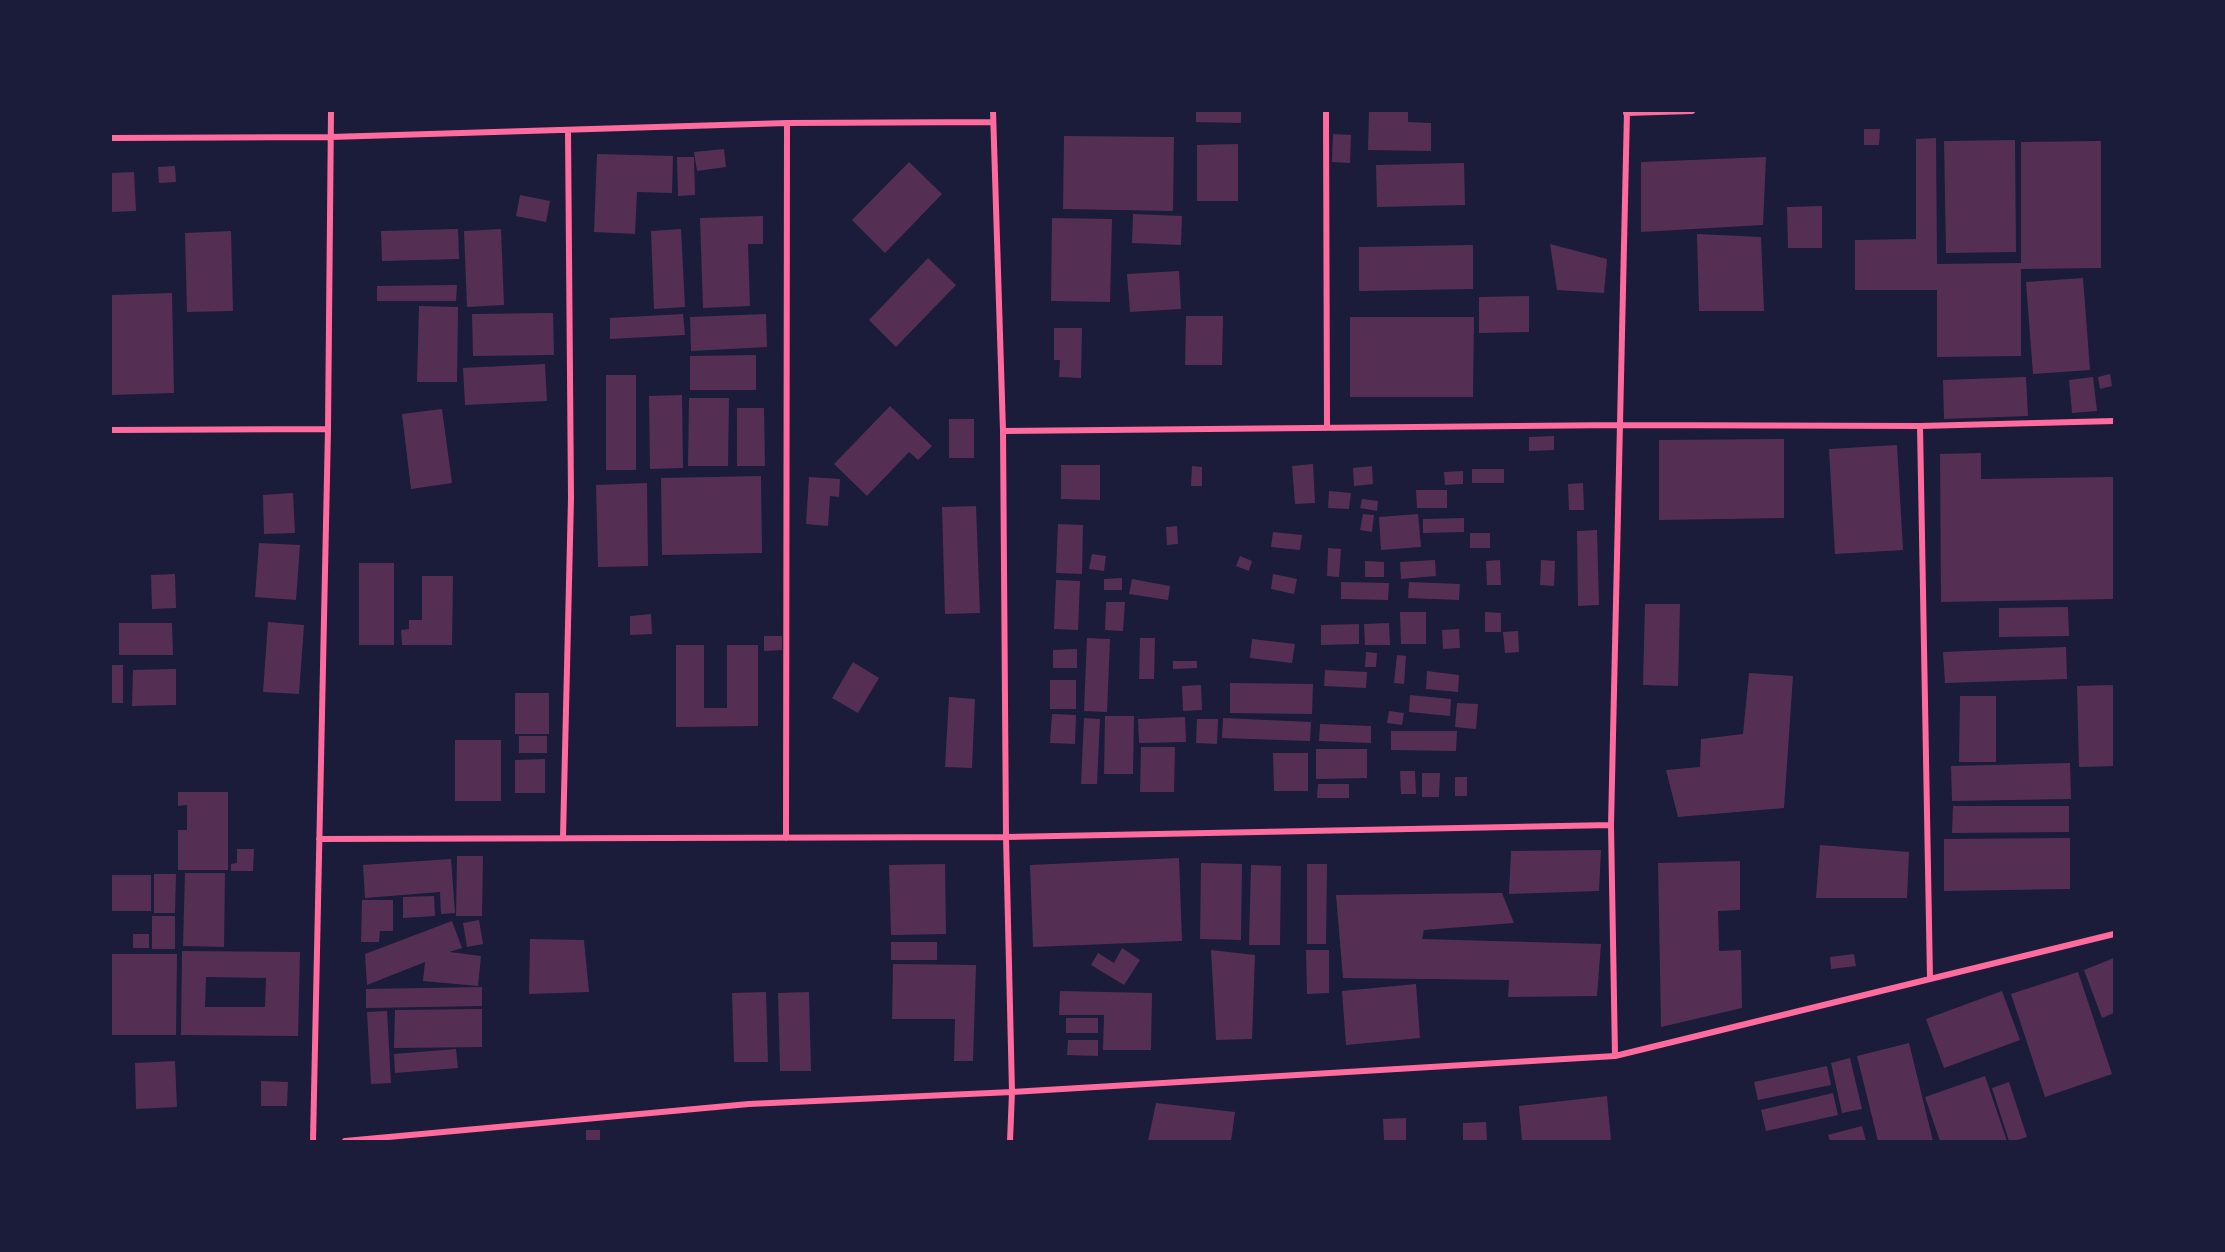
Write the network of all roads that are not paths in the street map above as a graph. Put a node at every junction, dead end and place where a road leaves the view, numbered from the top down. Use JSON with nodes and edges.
{"nodes":[{"id":1,"x":331,"y":111,"type":"edge"},
{"id":2,"x":993,"y":111,"type":"edge"},
{"id":3,"x":1326,"y":111,"type":"edge"},
{"id":4,"x":1692,"y":111,"type":"edge"},
{"id":5,"x":1627,"y":112,"type":"edge"},
{"id":6,"x":993,"y":122,"type":"junction"},
{"id":7,"x":787,"y":123,"type":"junction"},
{"id":8,"x":568,"y":130,"type":"junction"},
{"id":9,"x":331,"y":137,"type":"junction"},
{"id":10,"x":111,"y":138,"type":"edge"},
{"id":11,"x":2114,"y":421,"type":"edge"},
{"id":12,"x":1620,"y":425,"type":"junction"},
{"id":13,"x":1920,"y":426,"type":"junction"},
{"id":14,"x":1327,"y":428,"type":"junction"},
{"id":15,"x":328,"y":429,"type":"junction"},
{"id":16,"x":111,"y":430,"type":"edge"},
{"id":17,"x":1003,"y":431,"type":"junction"},
{"id":18,"x":1611,"y":825,"type":"junction"},
{"id":19,"x":563,"y":837,"type":"junction"},
{"id":20,"x":1006,"y":837,"type":"junction"},
{"id":21,"x":786,"y":838,"type":"junction"},
{"id":22,"x":319,"y":839,"type":"junction"},
{"id":23,"x":2114,"y":934,"type":"edge"},
{"id":24,"x":1930,"y":979,"type":"junction"},
{"id":25,"x":1615,"y":1056,"type":"junction"},
{"id":26,"x":1012,"y":1092,"type":"junction"},
{"id":27,"x":313,"y":1141,"type":"edge"},
{"id":28,"x":345,"y":1141,"type":"edge"},
{"id":29,"x":1010,"y":1141,"type":"edge"}],
"edges":[{"from":1,"to":9,"type":"street"},
{"from":2,"to":6,"type":"street"},
{"from":3,"to":14,"type":"street"},
{"from":4,"to":5,"type":"street"},
{"from":5,"to":12,"type":"street"},
{"from":6,"to":7,"type":"street"},
{"from":6,"to":17,"type":"street"},
{"from":7,"to":8,"type":"street"},
{"from":7,"to":21,"type":"street"},
{"from":8,"to":9,"type":"street"},
{"from":8,"to":19,"type":"street"},
{"from":9,"to":10,"type":"street"},
{"from":9,"to":15,"type":"street"},
{"from":11,"to":13,"type":"street"},
{"from":12,"to":13,"type":"street"},
{"from":12,"to":14,"type":"street"},
{"from":12,"to":18,"type":"street"},
{"from":13,"to":24,"type":"street"},
{"from":14,"to":17,"type":"street"},
{"from":15,"to":16,"type":"street"},
{"from":15,"to":22,"type":"street"},
{"from":17,"to":20,"type":"street"},
{"from":18,"to":20,"type":"street"},
{"from":18,"to":25,"type":"street"},
{"from":19,"to":21,"type":"street"},
{"from":19,"to":22,"type":"street"},
{"from":20,"to":21,"type":"street"},
{"from":20,"to":26,"type":"street"},
{"from":22,"to":27,"type":"street"},
{"from":23,"to":24,"type":"street"},
{"from":24,"to":25,"type":"street"},
{"from":25,"to":26,"type":"street"},
{"from":26,"to":28,"type":"street"},
{"from":26,"to":29,"type":"street"}]}
